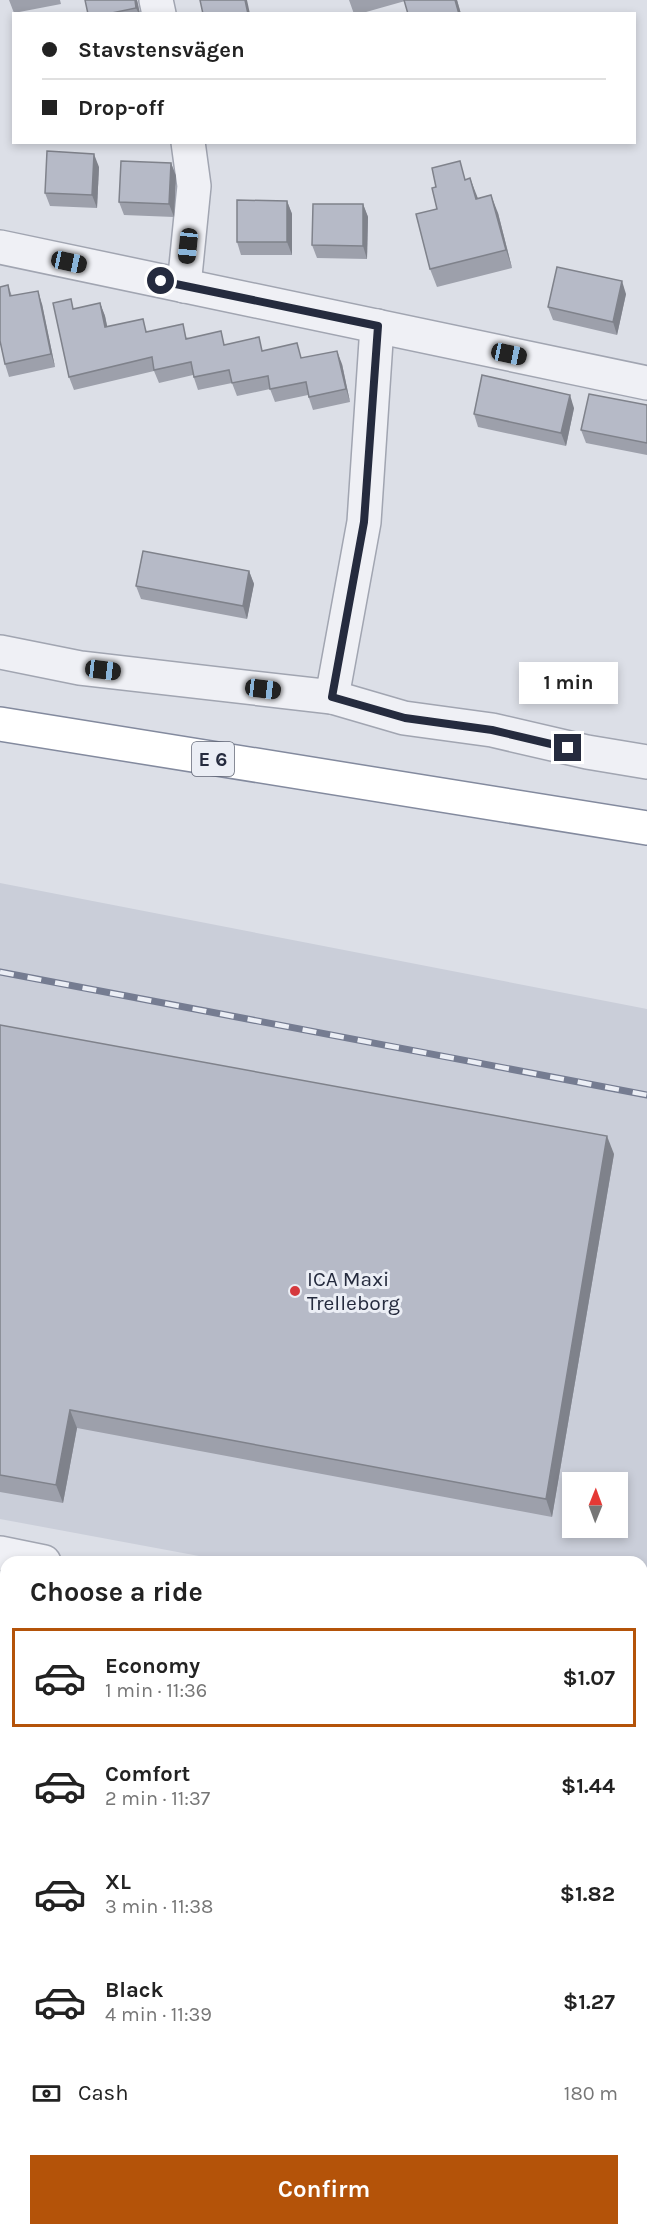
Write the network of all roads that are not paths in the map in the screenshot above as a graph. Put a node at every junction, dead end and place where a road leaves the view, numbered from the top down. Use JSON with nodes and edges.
{"nodes":[{"id":1,"x":188,"y":144,"type":"edge"},
{"id":2,"x":0,"y":248,"type":"edge"},
{"id":3,"x":184,"y":286,"type":"junction"},
{"id":4,"x":378,"y":326,"type":"junction"},
{"id":5,"x":647,"y":383,"type":"edge"},
{"id":6,"x":0,"y":652,"type":"edge"},
{"id":7,"x":332,"y":697,"type":"junction"},
{"id":8,"x":0,"y":724,"type":"edge"},
{"id":9,"x":647,"y":762,"type":"edge"},
{"id":10,"x":647,"y":828,"type":"edge"}],
"edges":[{"from":1,"to":3,"type":"street"},
{"from":2,"to":3,"type":"street"},
{"from":3,"to":4,"type":"street"},
{"from":4,"to":5,"type":"street"},
{"from":4,"to":7,"type":"street"},
{"from":6,"to":7,"type":"street"},
{"from":7,"to":9,"type":"street"},
{"from":8,"to":10,"type":"highway","number":"E 6"}]}
